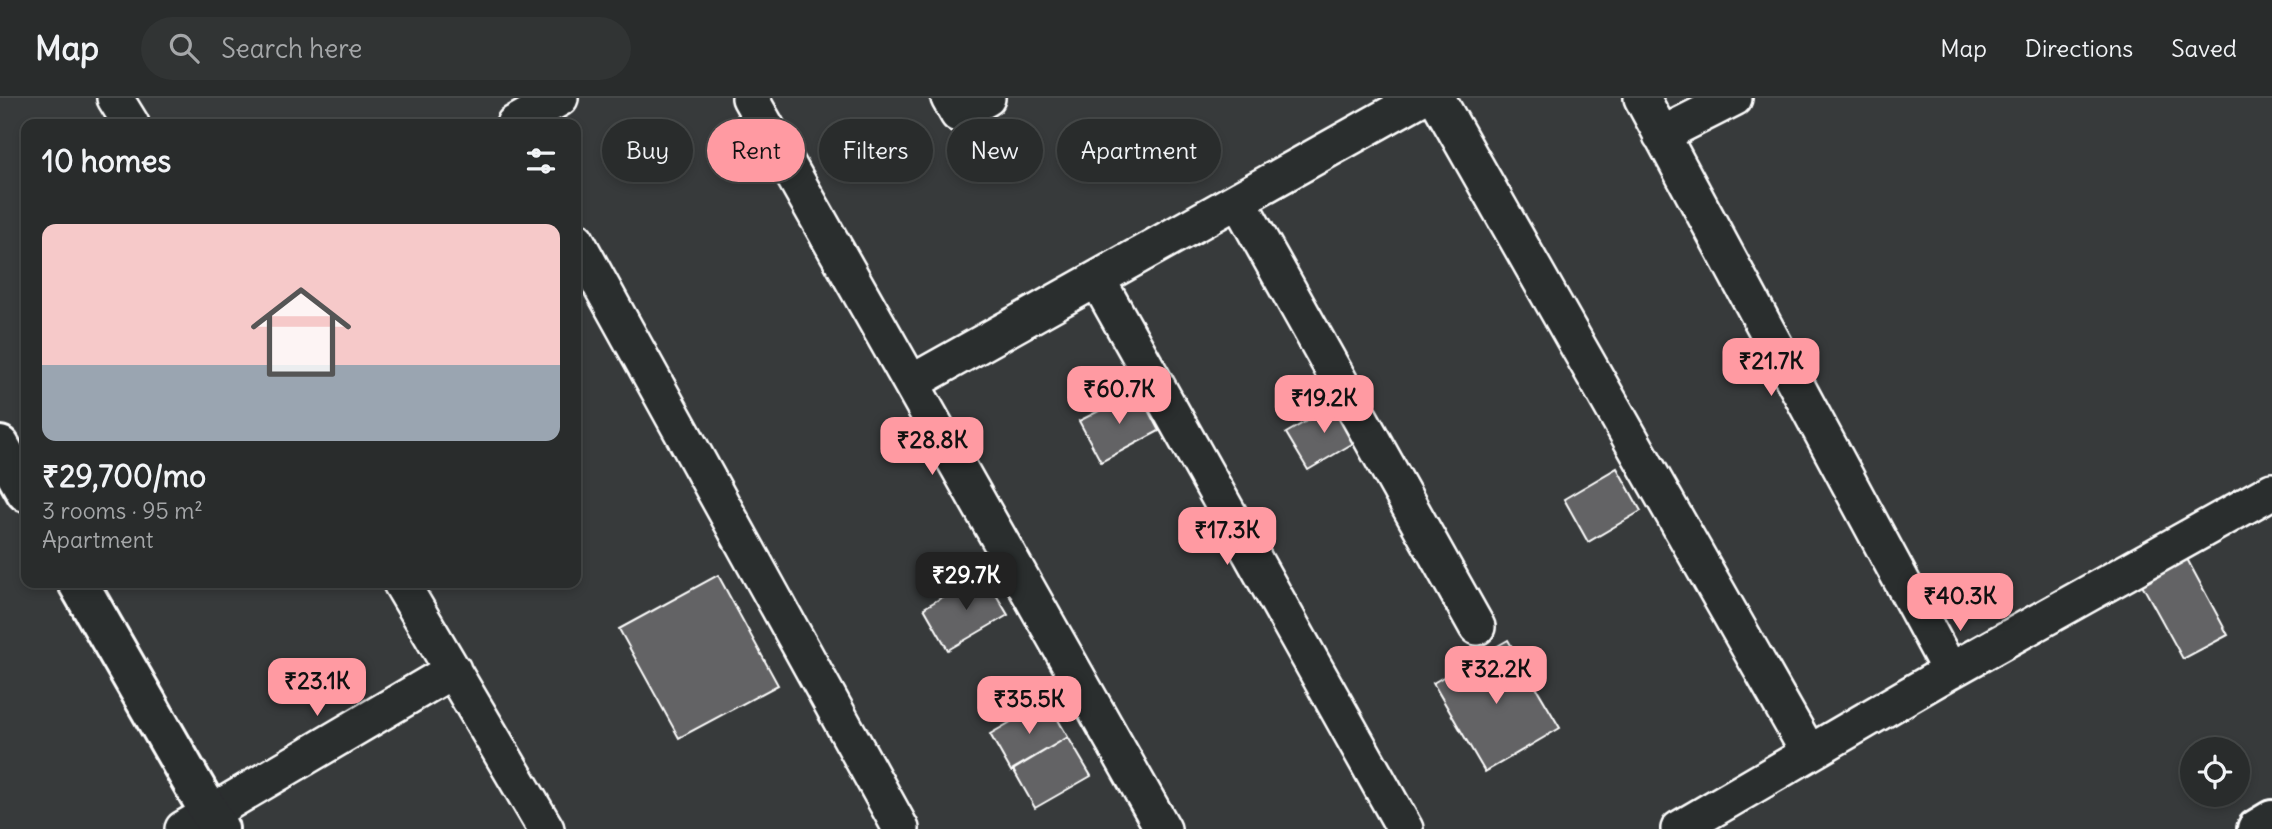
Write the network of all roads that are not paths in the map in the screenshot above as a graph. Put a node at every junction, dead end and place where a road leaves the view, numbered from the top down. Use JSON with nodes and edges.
{"nodes":[{"id":1,"x":115,"y":98,"type":"edge"},
{"id":2,"x":560,"y":98,"type":"edge"},
{"id":3,"x":750,"y":98,"type":"edge"},
{"id":4,"x":949,"y":98,"type":"edge"},
{"id":5,"x":987,"y":98,"type":"edge"},
{"id":6,"x":1420,"y":98,"type":"edge"},
{"id":7,"x":1437,"y":98,"type":"edge"},
{"id":8,"x":1642,"y":98,"type":"edge"},
{"id":9,"x":1734,"y":98,"type":"edge"},
{"id":10,"x":128,"y":119,"type":"edge"},
{"id":11,"x":522,"y":119,"type":"edge"},
{"id":12,"x":1661,"y":135,"type":"junction"},
{"id":13,"x":1238,"y":200,"type":"junction"},
{"id":14,"x":581,"y":249,"type":"edge"},
{"id":15,"x":1097,"y":279,"type":"junction"},
{"id":16,"x":911,"y":383,"type":"junction"},
{"id":17,"x":0,"y":446,"type":"edge"},
{"id":18,"x":21,"y":483,"type":"edge"},
{"id":19,"x":2272,"y":491,"type":"edge"},
{"id":20,"x":81,"y":588,"type":"edge"},
{"id":21,"x":404,"y":588,"type":"edge"},
{"id":22,"x":1477,"y":627,"type":"dead end"},
{"id":23,"x":453,"y":670,"type":"junction"},
{"id":24,"x":1950,"y":671,"type":"junction"},
{"id":25,"x":1809,"y":753,"type":"junction"},
{"id":26,"x":2272,"y":820,"type":"edge"},
{"id":27,"x":204,"y":824,"type":"edge"},
{"id":28,"x":546,"y":829,"type":"edge"},
{"id":29,"x":901,"y":829,"type":"edge"},
{"id":30,"x":1163,"y":829,"type":"edge"},
{"id":31,"x":1405,"y":829,"type":"edge"},
{"id":32,"x":1679,"y":829,"type":"edge"},
{"id":33,"x":2257,"y":829,"type":"edge"}],
"edges":[{"from":1,"to":10,"type":"street"},
{"from":2,"to":11,"type":"street"},
{"from":3,"to":16,"type":"street"},
{"from":4,"to":5,"type":"street"},
{"from":6,"to":13,"type":"street"},
{"from":7,"to":25,"type":"street"},
{"from":8,"to":12,"type":"street"},
{"from":9,"to":12,"type":"street"},
{"from":12,"to":24,"type":"street"},
{"from":13,"to":15,"type":"street"},
{"from":13,"to":22,"type":"street"},
{"from":14,"to":29,"type":"street"},
{"from":15,"to":16,"type":"street"},
{"from":15,"to":31,"type":"street"},
{"from":16,"to":30,"type":"street"},
{"from":17,"to":18,"type":"street"},
{"from":19,"to":24,"type":"street"},
{"from":20,"to":27,"type":"street"},
{"from":21,"to":23,"type":"street"},
{"from":23,"to":27,"type":"street"},
{"from":23,"to":28,"type":"street"},
{"from":24,"to":25,"type":"street"},
{"from":25,"to":32,"type":"street"},
{"from":26,"to":33,"type":"street"}]}
